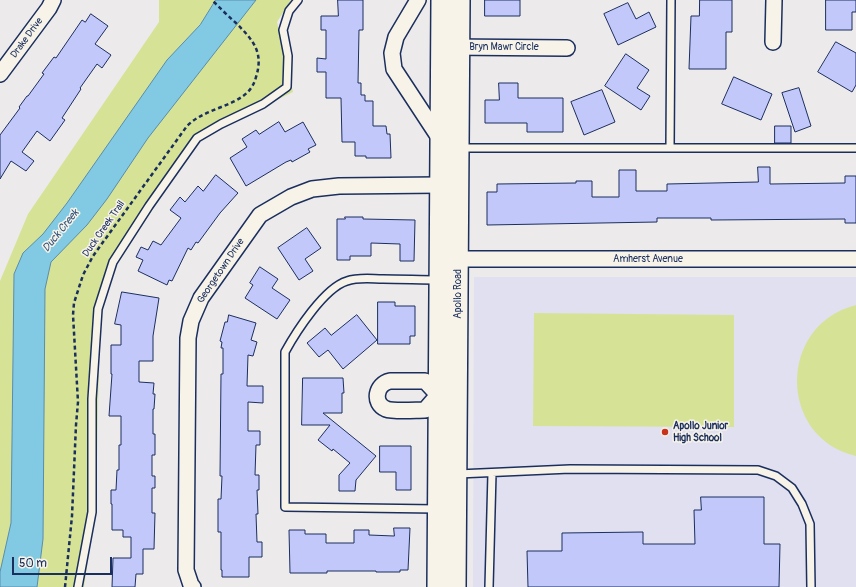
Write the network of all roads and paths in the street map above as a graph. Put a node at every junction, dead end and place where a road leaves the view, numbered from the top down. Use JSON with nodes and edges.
{"nodes":[{"id":1,"x":53,"y":0,"type":"edge"},
{"id":2,"x":298,"y":0,"type":"edge"},
{"id":3,"x":418,"y":0,"type":"edge"},
{"id":4,"x":441,"y":0,"type":"edge"},
{"id":5,"x":460,"y":0,"type":"edge"},
{"id":6,"x":671,"y":0,"type":"edge"},
{"id":7,"x":774,"y":0,"type":"edge"},
{"id":8,"x":213,"y":1,"type":"edge"},
{"id":9,"x":773,"y":42,"type":"dead end"},
{"id":10,"x":441,"y":47,"type":"junction"},
{"id":11,"x":460,"y":47,"type":"junction"},
{"id":12,"x":568,"y":48,"type":"dead end"},
{"id":13,"x":5,"y":59,"type":"edge"},
{"id":14,"x":0,"y":74,"type":"edge"},
{"id":15,"x":440,"y":139,"type":"junction"},
{"id":16,"x":459,"y":148,"type":"junction"},
{"id":17,"x":670,"y":148,"type":"junction"},
{"id":18,"x":856,"y":148,"type":"edge"},
{"id":19,"x":440,"y":185,"type":"junction"},
{"id":20,"x":458,"y":258,"type":"junction"},
{"id":21,"x":440,"y":259,"type":"junction"},
{"id":22,"x":856,"y":259,"type":"edge"},
{"id":23,"x":439,"y":280,"type":"junction"},
{"id":24,"x":438,"y":395,"type":"junction"},
{"id":25,"x":458,"y":395,"type":"junction"},
{"id":26,"x":492,"y":473,"type":"junction"},
{"id":27,"x":447,"y":480,"type":"junction"},
{"id":28,"x":437,"y":509,"type":"junction"},
{"id":29,"x":65,"y":587,"type":"edge"},
{"id":30,"x":78,"y":587,"type":"edge"},
{"id":31,"x":193,"y":587,"type":"edge"},
{"id":32,"x":437,"y":587,"type":"edge"},
{"id":33,"x":456,"y":587,"type":"edge"},
{"id":34,"x":489,"y":587,"type":"edge"},
{"id":35,"x":811,"y":587,"type":"edge"}],
"edges":[{"from":1,"to":13,"type":"street","name":"Drake Drive"},
{"from":2,"to":30,"type":"lane"},
{"from":3,"to":15,"type":"street"},
{"from":4,"to":10,"type":"street","name":"Apollo Road"},
{"from":5,"to":11,"type":"street","name":"Apollo Road"},
{"from":6,"to":17,"type":"lane"},
{"from":7,"to":9,"type":"street"},
{"from":8,"to":29,"type":"path","name":"Duck Creek Trail"},
{"from":10,"to":11,"type":"street","name":"Bryn Mawr Circle"},
{"from":10,"to":15,"type":"street","name":"Apollo Road"},
{"from":11,"to":12,"type":"street","name":"Bryn Mawr Circle"},
{"from":11,"to":16,"type":"street","name":"Apollo Road"},
{"from":13,"to":14,"type":"street","name":"Drake Drive"},
{"from":15,"to":19,"type":"street","name":"Apollo Road"},
{"from":16,"to":17,"type":"lane"},
{"from":16,"to":20,"type":"street","name":"Apollo Road"},
{"from":17,"to":18,"type":"lane"},
{"from":19,"to":21,"type":"street","name":"Apollo Road"},
{"from":19,"to":31,"type":"street","name":"Georgetown Drive"},
{"from":20,"to":21,"type":"street","name":"Amherst Avenue"},
{"from":20,"to":22,"type":"street","name":"Amherst Avenue"},
{"from":20,"to":25,"type":"street","name":"Apollo Road"},
{"from":21,"to":23,"type":"street","name":"Apollo Road"},
{"from":23,"to":24,"type":"street","name":"Apollo Road"},
{"from":23,"to":28,"type":"lane"},
{"from":24,"to":25,"type":"street"},
{"from":24,"to":27,"type":"street","name":"Apollo Road"},
{"from":25,"to":27,"type":"street","name":"Apollo Road"},
{"from":26,"to":27,"type":"lane"},
{"from":26,"to":34,"type":"lane"},
{"from":26,"to":35,"type":"lane"},
{"from":27,"to":28,"type":"street","name":"Apollo Road"},
{"from":27,"to":33,"type":"street","name":"Apollo Road"},
{"from":28,"to":32,"type":"street","name":"Apollo Road"}]}
